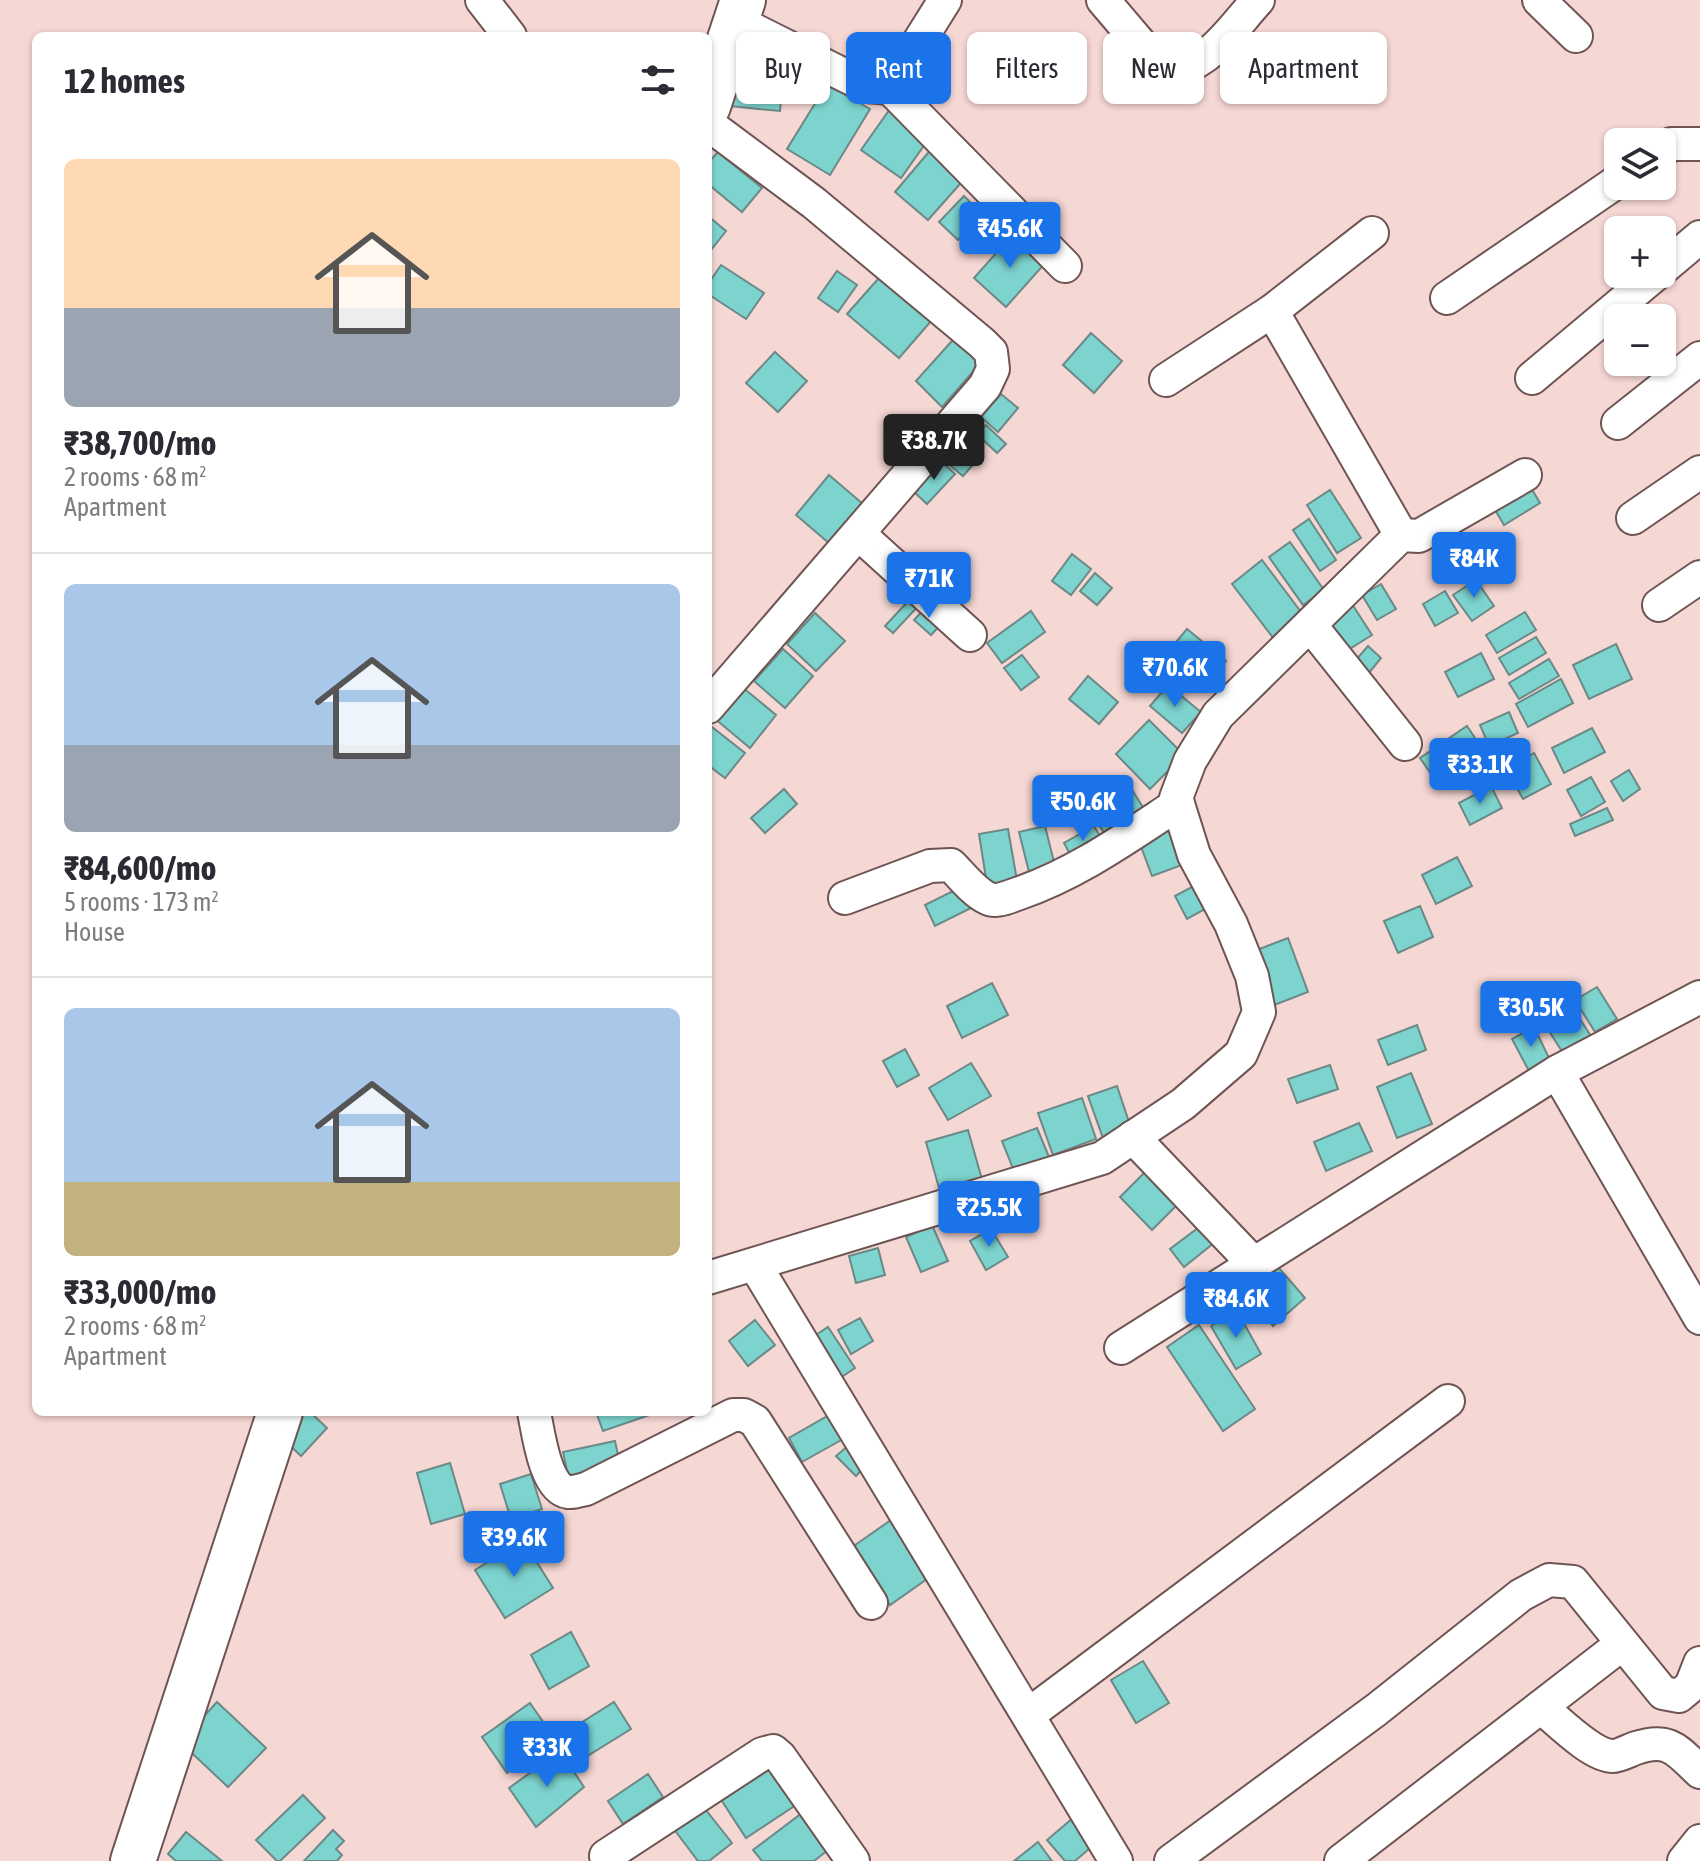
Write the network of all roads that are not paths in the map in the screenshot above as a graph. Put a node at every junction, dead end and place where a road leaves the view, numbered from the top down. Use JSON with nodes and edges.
{"nodes":[{"id":1,"x":482,"y":0,"type":"edge"},
{"id":2,"x":945,"y":0,"type":"edge"},
{"id":3,"x":1103,"y":0,"type":"edge"},
{"id":4,"x":1258,"y":0,"type":"edge"},
{"id":5,"x":1539,"y":0,"type":"edge"},
{"id":6,"x":739,"y":11,"type":"edge"},
{"id":7,"x":507,"y":32,"type":"edge"},
{"id":8,"x":925,"y":32,"type":"edge"},
{"id":9,"x":1576,"y":36,"type":"dead end"},
{"id":10,"x":846,"y":74,"type":"edge"},
{"id":11,"x":712,"y":94,"type":"edge"},
{"id":12,"x":906,"y":104,"type":"edge"},
{"id":13,"x":712,"y":127,"type":"edge"},
{"id":14,"x":1676,"y":144,"type":"edge"},
{"id":15,"x":1700,"y":144,"type":"edge"},
{"id":16,"x":1604,"y":191,"type":"edge"},
{"id":17,"x":1372,"y":233,"type":"dead end"},
{"id":18,"x":1700,"y":237,"type":"edge"},
{"id":19,"x":1676,"y":257,"type":"edge"},
{"id":20,"x":1065,"y":266,"type":"dead end"},
{"id":21,"x":1639,"y":288,"type":"edge"},
{"id":22,"x":1447,"y":298,"type":"dead end"},
{"id":23,"x":1272,"y":311,"type":"junction"},
{"id":24,"x":1700,"y":358,"type":"edge"},
{"id":25,"x":1532,"y":378,"type":"dead end"},
{"id":26,"x":1166,"y":380,"type":"dead end"},
{"id":27,"x":1618,"y":423,"type":"dead end"},
{"id":28,"x":1700,"y":472,"type":"edge"},
{"id":29,"x":1525,"y":475,"type":"dead end"},
{"id":30,"x":1633,"y":518,"type":"dead end"},
{"id":31,"x":859,"y":534,"type":"junction"},
{"id":32,"x":1401,"y":535,"type":"junction"},
{"id":33,"x":1700,"y":577,"type":"edge"},
{"id":34,"x":1659,"y":605,"type":"dead end"},
{"id":35,"x":1311,"y":626,"type":"junction"},
{"id":36,"x":970,"y":635,"type":"dead end"},
{"id":37,"x":712,"y":702,"type":"edge"},
{"id":38,"x":1405,"y":744,"type":"dead end"},
{"id":39,"x":1178,"y":804,"type":"junction"},
{"id":40,"x":845,"y":898,"type":"dead end"},
{"id":41,"x":1700,"y":997,"type":"edge"},
{"id":42,"x":1557,"y":1072,"type":"junction"},
{"id":43,"x":1133,"y":1137,"type":"junction"},
{"id":44,"x":1254,"y":1264,"type":"junction"},
{"id":45,"x":755,"y":1265,"type":"junction"},
{"id":46,"x":712,"y":1277,"type":"edge"},
{"id":47,"x":1700,"y":1318,"type":"edge"},
{"id":48,"x":1121,"y":1348,"type":"dead end"},
{"id":49,"x":1448,"y":1401,"type":"dead end"},
{"id":50,"x":279,"y":1416,"type":"edge"},
{"id":51,"x":535,"y":1416,"type":"edge"},
{"id":52,"x":871,"y":1603,"type":"dead end"},
{"id":53,"x":1622,"y":1644,"type":"junction"},
{"id":54,"x":1700,"y":1663,"type":"edge"},
{"id":55,"x":1541,"y":1707,"type":"junction"},
{"id":56,"x":1028,"y":1715,"type":"junction"},
{"id":57,"x":1700,"y":1772,"type":"edge"},
{"id":58,"x":1700,"y":1841,"type":"edge"},
{"id":59,"x":606,"y":1856,"type":"dead end"},
{"id":60,"x":838,"y":1856,"type":"edge"},
{"id":61,"x":1109,"y":1858,"type":"edge"},
{"id":62,"x":133,"y":1861,"type":"edge"},
{"id":63,"x":1171,"y":1861,"type":"edge"},
{"id":64,"x":1341,"y":1861,"type":"edge"},
{"id":65,"x":1684,"y":1861,"type":"edge"}],
"edges":[{"from":1,"to":7,"type":"street"},
{"from":2,"to":8,"type":"street"},
{"from":3,"to":4,"type":"street"},
{"from":5,"to":9,"type":"street"},
{"from":6,"to":10,"type":"street"},
{"from":6,"to":11,"type":"main road"},
{"from":12,"to":20,"type":"street"},
{"from":13,"to":31,"type":"street"},
{"from":14,"to":15,"type":"street"},
{"from":16,"to":22,"type":"street"},
{"from":17,"to":23,"type":"street"},
{"from":18,"to":19,"type":"street"},
{"from":21,"to":25,"type":"street"},
{"from":23,"to":26,"type":"street"},
{"from":23,"to":32,"type":"street"},
{"from":24,"to":27,"type":"street"},
{"from":28,"to":30,"type":"street"},
{"from":29,"to":32,"type":"street"},
{"from":31,"to":36,"type":"street"},
{"from":31,"to":37,"type":"street"},
{"from":32,"to":35,"type":"street"},
{"from":33,"to":34,"type":"street"},
{"from":35,"to":38,"type":"street"},
{"from":35,"to":39,"type":"street"},
{"from":39,"to":40,"type":"street"},
{"from":39,"to":43,"type":"street"},
{"from":41,"to":42,"type":"street"},
{"from":42,"to":44,"type":"street"},
{"from":42,"to":47,"type":"street"},
{"from":43,"to":44,"type":"street"},
{"from":43,"to":45,"type":"street"},
{"from":44,"to":48,"type":"street"},
{"from":45,"to":46,"type":"street"},
{"from":45,"to":56,"type":"street"},
{"from":49,"to":56,"type":"street"},
{"from":50,"to":62,"type":"main road"},
{"from":51,"to":52,"type":"street"},
{"from":53,"to":54,"type":"street"},
{"from":53,"to":55,"type":"street"},
{"from":53,"to":63,"type":"street"},
{"from":55,"to":57,"type":"street"},
{"from":55,"to":64,"type":"street"},
{"from":56,"to":61,"type":"street"},
{"from":58,"to":65,"type":"street"},
{"from":59,"to":60,"type":"street"}]}
